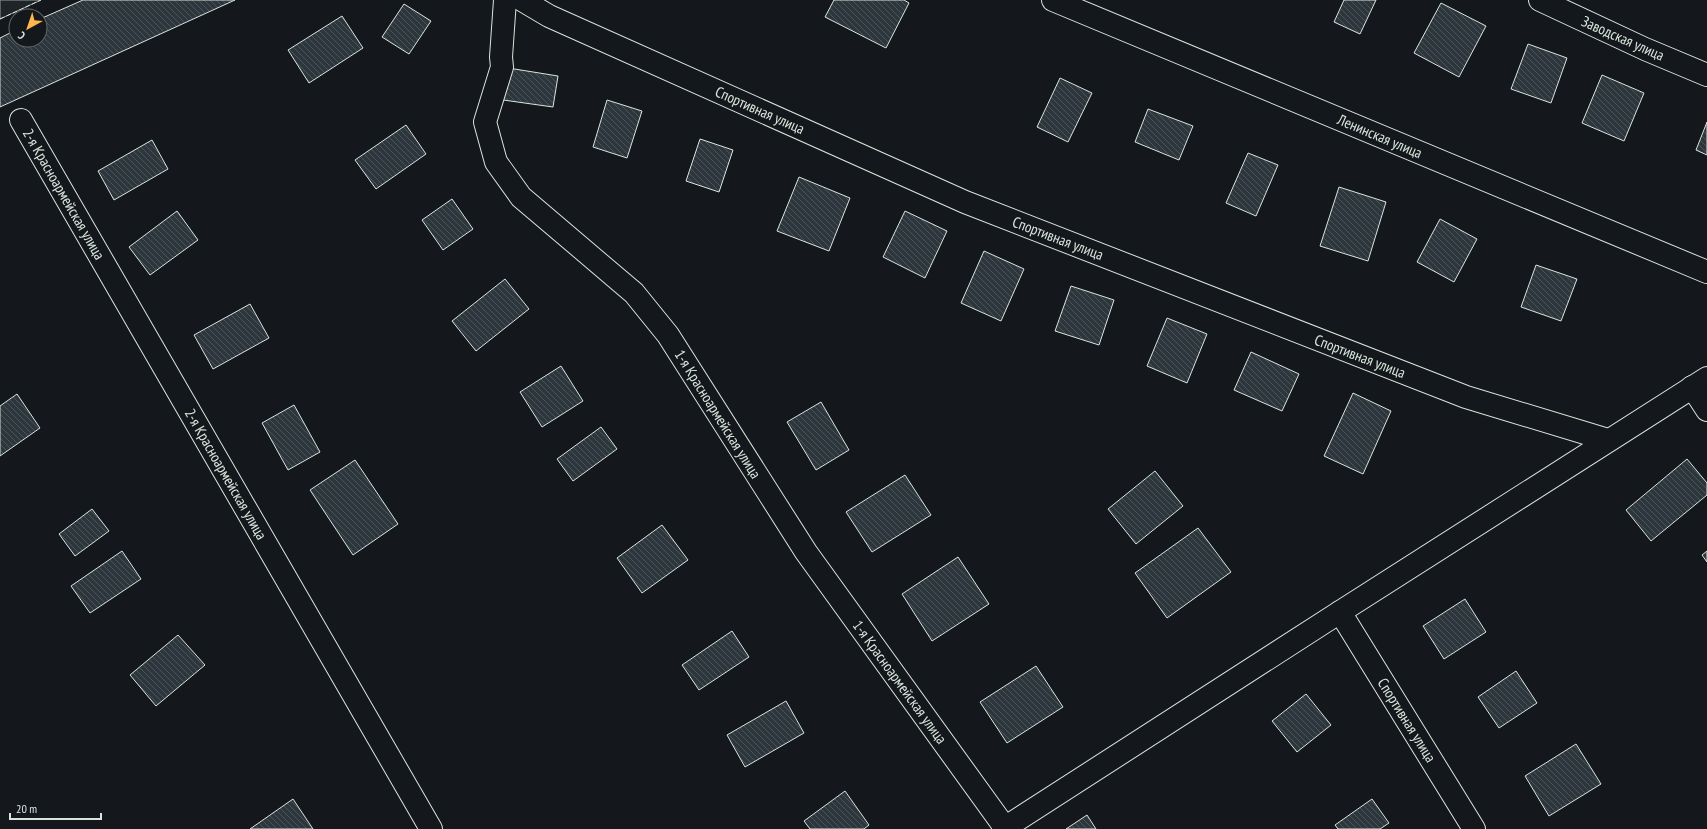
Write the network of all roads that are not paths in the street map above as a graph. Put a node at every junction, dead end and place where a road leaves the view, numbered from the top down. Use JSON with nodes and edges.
{"nodes":[{"id":1,"x":505,"y":0,"type":"edge"},
{"id":2,"x":522,"y":0,"type":"edge"},
{"id":3,"x":1052,"y":0,"type":"edge"},
{"id":4,"x":1540,"y":0,"type":"edge"},
{"id":5,"x":1707,"y":75,"type":"edge"},
{"id":6,"x":21,"y":120,"type":"dead end"},
{"id":7,"x":1707,"y":272,"type":"edge"},
{"id":8,"x":1699,"y":383,"type":"edge"},
{"id":9,"x":1707,"y":410,"type":"edge"},
{"id":10,"x":1608,"y":440,"type":"junction"},
{"id":11,"x":1340,"y":612,"type":"junction"},
{"id":12,"x":431,"y":829,"type":"edge"},
{"id":13,"x":1005,"y":829,"type":"edge"},
{"id":14,"x":1474,"y":829,"type":"edge"}],
"edges":[{"from":1,"to":13,"type":"street","name":"1-я Красноармейская улица"},
{"from":2,"to":10,"type":"street","name":"Спортивная улица"},
{"from":3,"to":7,"type":"street","name":"Ленинская улица"},
{"from":4,"to":5,"type":"street","name":"Заводская улица"},
{"from":6,"to":12,"type":"street","name":"2-я Красноармейская улица"},
{"from":8,"to":9,"type":"street"},
{"from":8,"to":10,"type":"street"},
{"from":10,"to":11,"type":"street"},
{"from":11,"to":13,"type":"street"},
{"from":11,"to":14,"type":"street","name":"Спортивная улица"}]}
